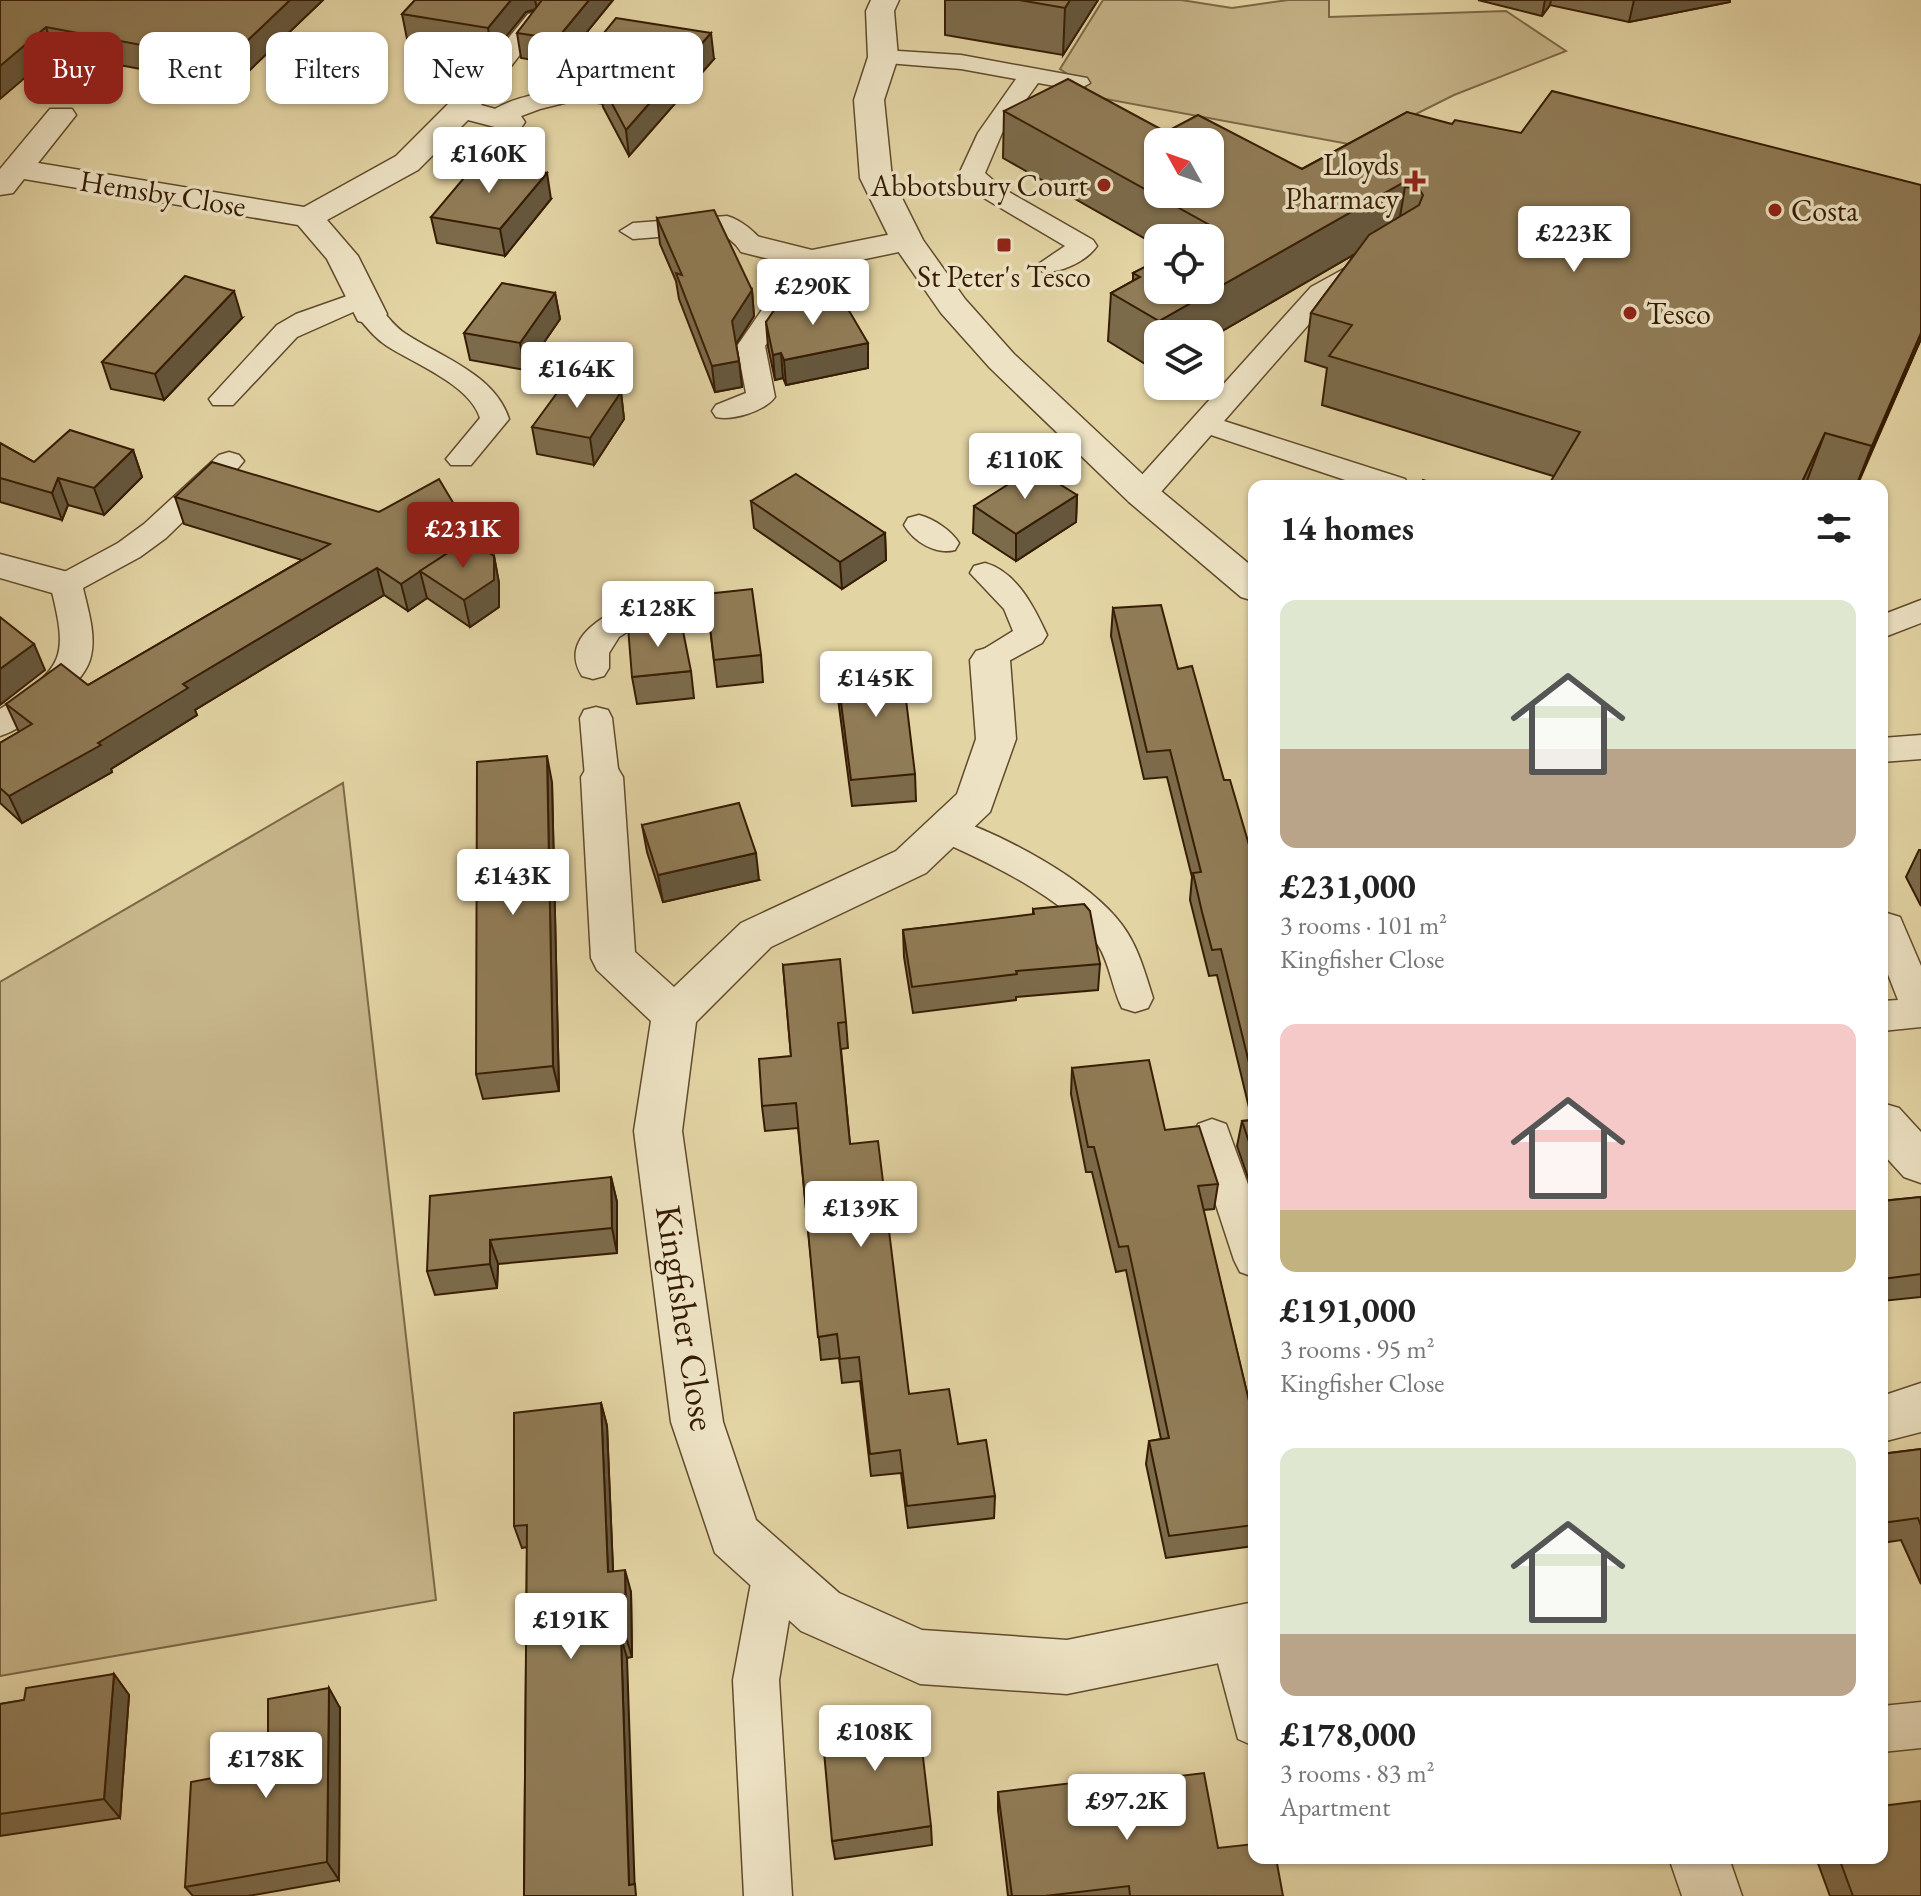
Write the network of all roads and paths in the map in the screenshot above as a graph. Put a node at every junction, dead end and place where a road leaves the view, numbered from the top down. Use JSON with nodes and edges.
{"nodes":[{"id":1,"x":885,"y":0,"type":"edge"},
{"id":2,"x":536,"y":19,"type":"edge"},
{"id":3,"x":512,"y":49,"type":"edge"},
{"id":4,"x":883,"y":57,"type":"junction"},
{"id":5,"x":1032,"y":74,"type":"junction"},
{"id":6,"x":1078,"y":83,"type":"edge"},
{"id":7,"x":1017,"y":98,"type":"junction"},
{"id":8,"x":466,"y":104,"type":"edge"},
{"id":9,"x":1046,"y":105,"type":"edge"},
{"id":10,"x":654,"y":107,"type":"edge"},
{"id":11,"x":461,"y":109,"type":"junction"},
{"id":12,"x":61,"y":115,"type":"dead end"},
{"id":13,"x":504,"y":120,"type":"joint"},
{"id":14,"x":9,"y":178,"type":"edge"},
{"id":15,"x":308,"y":217,"type":"junction"},
{"id":16,"x":633,"y":231,"type":"dead end"},
{"id":17,"x":907,"y":241,"type":"junction"},
{"id":18,"x":752,"y":245,"type":"joint"},
{"id":19,"x":1399,"y":245,"type":"edge"},
{"id":20,"x":812,"y":260,"type":"junction"},
{"id":21,"x":1050,"y":265,"type":"dead end"},
{"id":22,"x":789,"y":291,"type":"joint"},
{"id":23,"x":367,"y":306,"type":"junction"},
{"id":24,"x":223,"y":399,"type":"dead end"},
{"id":25,"x":726,"y":411,"type":"dead end"},
{"id":26,"x":1205,"y":424,"type":"junction"},
{"id":27,"x":461,"y":459,"type":"dead end"},
{"id":28,"x":229,"y":461,"type":"dead end"},
{"id":29,"x":1376,"y":480,"type":"edge"},
{"id":30,"x":1142,"y":494,"type":"junction"},
{"id":31,"x":919,"y":525,"type":"dead end"},
{"id":32,"x":944,"y":543,"type":"dead end"},
{"id":33,"x":0,"y":566,"type":"edge"},
{"id":34,"x":985,"y":573,"type":"dead end"},
{"id":35,"x":1248,"y":583,"type":"edge"},
{"id":36,"x":66,"y":584,"type":"junction"},
{"id":37,"x":675,"y":600,"type":"dead end"},
{"id":38,"x":1921,"y":611,"type":"edge"},
{"id":39,"x":1888,"y":625,"type":"edge"},
{"id":40,"x":990,"y":660,"type":"joint"},
{"id":41,"x":593,"y":668,"type":"dead end"},
{"id":42,"x":596,"y":718,"type":"dead end"},
{"id":43,"x":0,"y":724,"type":"edge"},
{"id":44,"x":1921,"y":747,"type":"edge"},
{"id":45,"x":1888,"y":750,"type":"edge"},
{"id":46,"x":602,"y":777,"type":"joint"},
{"id":47,"x":946,"y":829,"type":"junction"},
{"id":48,"x":1888,"y":930,"type":"edge"},
{"id":49,"x":1135,"y":998,"type":"dead end"},
{"id":50,"x":1921,"y":1012,"type":"edge"},
{"id":51,"x":674,"y":1015,"type":"junction"},
{"id":52,"x":1888,"y":1015,"type":"edge"},
{"id":53,"x":1888,"y":1128,"type":"edge"},
{"id":54,"x":1212,"y":1135,"type":"dead end"},
{"id":55,"x":1921,"y":1163,"type":"edge"},
{"id":56,"x":1248,"y":1242,"type":"edge"},
{"id":57,"x":1921,"y":1406,"type":"edge"},
{"id":58,"x":1888,"y":1418,"type":"edge"},
{"id":59,"x":775,"y":1572,"type":"junction"},
{"id":60,"x":1244,"y":1631,"type":"edge"},
{"id":61,"x":1248,"y":1668,"type":"edge"},
{"id":62,"x":1921,"y":1725,"type":"edge"},
{"id":63,"x":1888,"y":1728,"type":"edge"},
{"id":64,"x":1701,"y":1864,"type":"edge"},
{"id":65,"x":768,"y":1896,"type":"edge"},
{"id":66,"x":1712,"y":1896,"type":"edge"}],
"edges":[{"from":1,"to":4,"type":"street"},
{"from":2,"to":3,"type":"lane"},
{"from":4,"to":5,"type":"lane"},
{"from":4,"to":17,"type":"street"},
{"from":5,"to":6,"type":"lane"},
{"from":5,"to":7,"type":"lane"},
{"from":7,"to":9,"type":"lane"},
{"from":7,"to":21,"type":"lane"},
{"from":8,"to":11,"type":"street"},
{"from":10,"to":13,"type":"lane"},
{"from":11,"to":13,"type":"street"},
{"from":11,"to":15,"type":"street"},
{"from":12,"to":14,"type":"street"},
{"from":14,"to":15,"type":"street","name":"Hemsby Close"},
{"from":15,"to":23,"type":"street"},
{"from":16,"to":18,"type":"lane"},
{"from":17,"to":20,"type":"street"},
{"from":17,"to":30,"type":"street"},
{"from":18,"to":20,"type":"street"},
{"from":19,"to":26,"type":"lane"},
{"from":20,"to":22,"type":"street"},
{"from":22,"to":25,"type":"lane"},
{"from":23,"to":24,"type":"lane"},
{"from":23,"to":27,"type":"lane"},
{"from":26,"to":29,"type":"lane"},
{"from":26,"to":30,"type":"lane"},
{"from":28,"to":36,"type":"lane"},
{"from":30,"to":35,"type":"street"},
{"from":31,"to":32,"type":"lane"},
{"from":33,"to":36,"type":"street"},
{"from":34,"to":40,"type":"lane"},
{"from":36,"to":43,"type":"lane"},
{"from":37,"to":41,"type":"lane"},
{"from":38,"to":39,"type":"lane"},
{"from":40,"to":47,"type":"street"},
{"from":42,"to":46,"type":"lane"},
{"from":44,"to":45,"type":"lane"},
{"from":46,"to":51,"type":"street"},
{"from":47,"to":49,"type":"lane"},
{"from":47,"to":51,"type":"street"},
{"from":48,"to":50,"type":"lane"},
{"from":50,"to":52,"type":"lane"},
{"from":51,"to":59,"type":"street","name":"Kingfisher Close"},
{"from":53,"to":55,"type":"street"},
{"from":54,"to":56,"type":"lane"},
{"from":57,"to":58,"type":"street"},
{"from":59,"to":60,"type":"street","name":"Kingfisher Close"},
{"from":59,"to":65,"type":"lane"},
{"from":60,"to":61,"type":"lane"},
{"from":62,"to":63,"type":"lane"},
{"from":64,"to":66,"type":"street"}]}
